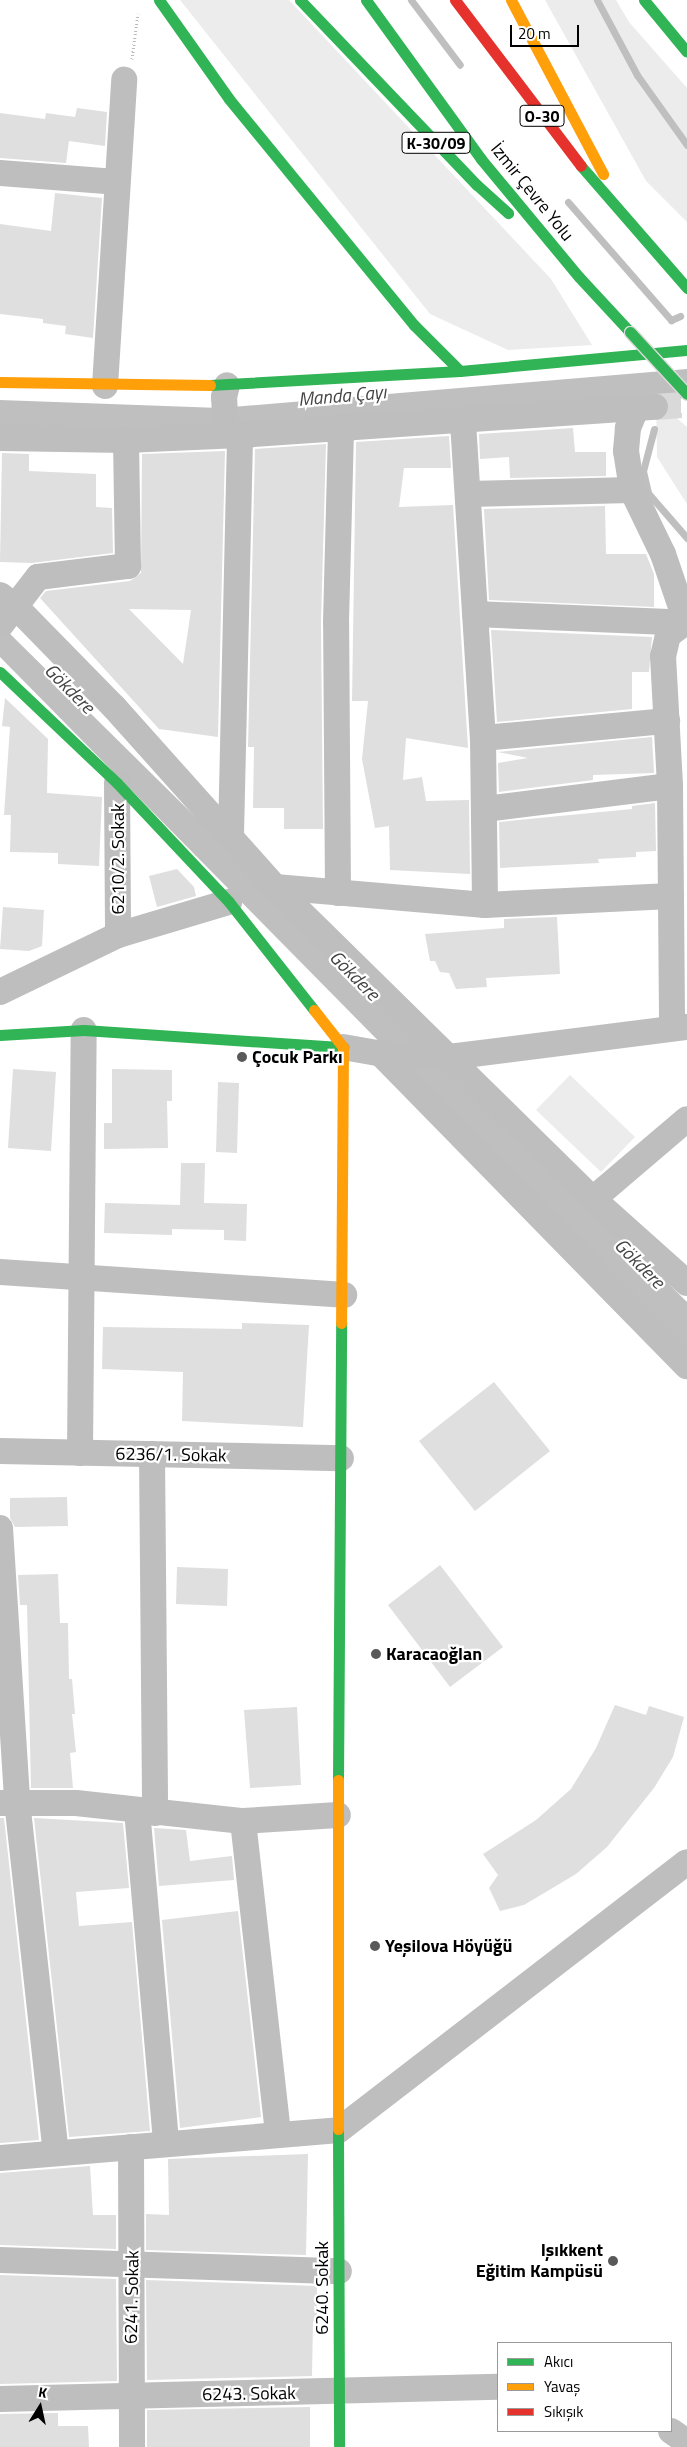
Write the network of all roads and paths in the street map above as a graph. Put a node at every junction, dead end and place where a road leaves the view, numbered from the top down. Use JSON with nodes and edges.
{"nodes":[{"id":1,"x":160,"y":0,"type":"edge"},
{"id":2,"x":300,"y":0,"type":"edge"},
{"id":3,"x":366,"y":0,"type":"edge"},
{"id":4,"x":455,"y":0,"type":"edge"},
{"id":5,"x":511,"y":0,"type":"edge"},
{"id":6,"x":644,"y":0,"type":"edge"},
{"id":7,"x":138,"y":10,"type":"dead end"},
{"id":8,"x":687,"y":52,"type":"edge"},
{"id":9,"x":124,"y":80,"type":"joint"},
{"id":10,"x":0,"y":173,"type":"edge"},
{"id":11,"x":116,"y":182,"type":"junction"},
{"id":12,"x":633,"y":228,"type":"junction"},
{"id":13,"x":579,"y":277,"type":"junction"},
{"id":14,"x":687,"y":288,"type":"edge"},
{"id":15,"x":687,"y":350,"type":"edge"},
{"id":16,"x":460,"y":371,"type":"junction"},
{"id":17,"x":0,"y":382,"type":"edge"},
{"id":18,"x":104,"y":386,"type":"junction"},
{"id":19,"x":226,"y":391,"type":"junction"},
{"id":20,"x":687,"y":394,"type":"edge"},
{"id":21,"x":463,"y":422,"type":"junction"},
{"id":22,"x":341,"y":427,"type":"junction"},
{"id":23,"x":233,"y":434,"type":"junction"},
{"id":24,"x":0,"y":438,"type":"edge"},
{"id":25,"x":126,"y":440,"type":"junction"},
{"id":26,"x":632,"y":490,"type":"junction"},
{"id":27,"x":468,"y":494,"type":"junction"},
{"id":28,"x":5,"y":612,"type":"edge"},
{"id":29,"x":475,"y":614,"type":"junction"},
{"id":30,"x":686,"y":623,"type":"edge"},
{"id":31,"x":0,"y":672,"type":"edge"},
{"id":32,"x":667,"y":721,"type":"junction"},
{"id":33,"x":483,"y":738,"type":"junction"},
{"id":34,"x":117,"y":783,"type":"junction"},
{"id":35,"x":670,"y":786,"type":"junction"},
{"id":36,"x":484,"y":809,"type":"junction"},
{"id":37,"x":230,"y":835,"type":"junction"},
{"id":38,"x":276,"y":887,"type":"junction"},
{"id":39,"x":338,"y":893,"type":"junction"},
{"id":40,"x":671,"y":896,"type":"junction"},
{"id":41,"x":229,"y":902,"type":"junction"},
{"id":42,"x":485,"y":906,"type":"junction"},
{"id":43,"x":118,"y":935,"type":"junction"},
{"id":44,"x":0,"y":992,"type":"edge"},
{"id":45,"x":680,"y":1027,"type":"edge"},
{"id":46,"x":84,"y":1030,"type":"junction"},
{"id":47,"x":0,"y":1035,"type":"edge"},
{"id":48,"x":343,"y":1047,"type":"junction"},
{"id":49,"x":381,"y":1054,"type":"junction"},
{"id":50,"x":449,"y":1057,"type":"junction"},
{"id":51,"x":687,"y":1119,"type":"edge"},
{"id":52,"x":593,"y":1199,"type":"junction"},
{"id":53,"x":0,"y":1272,"type":"edge"},
{"id":54,"x":683,"y":1274,"type":"edge"},
{"id":55,"x":82,"y":1277,"type":"junction"},
{"id":56,"x":344,"y":1295,"type":"junction"},
{"id":57,"x":687,"y":1366,"type":"edge"},
{"id":58,"x":0,"y":1451,"type":"edge"},
{"id":59,"x":80,"y":1453,"type":"junction"},
{"id":60,"x":152,"y":1454,"type":"junction"},
{"id":61,"x":341,"y":1458,"type":"junction"},
{"id":62,"x":0,"y":1528,"type":"edge"},
{"id":63,"x":9,"y":1802,"type":"edge"},
{"id":64,"x":146,"y":1812,"type":"junction"},
{"id":65,"x":338,"y":1815,"type":"junction"},
{"id":66,"x":242,"y":1821,"type":"junction"},
{"id":67,"x":687,"y":1862,"type":"edge"},
{"id":68,"x":339,"y":2130,"type":"junction"},
{"id":69,"x":278,"y":2135,"type":"junction"},
{"id":70,"x":166,"y":2144,"type":"junction"},
{"id":71,"x":131,"y":2147,"type":"junction"},
{"id":72,"x":56,"y":2153,"type":"junction"},
{"id":73,"x":0,"y":2158,"type":"edge"},
{"id":74,"x":0,"y":2260,"type":"edge"},
{"id":75,"x":133,"y":2266,"type":"junction"},
{"id":76,"x":339,"y":2271,"type":"junction"},
{"id":77,"x":497,"y":2387,"type":"edge"},
{"id":78,"x":339,"y":2392,"type":"junction"},
{"id":79,"x":130,"y":2397,"type":"junction"},
{"id":80,"x":0,"y":2399,"type":"edge"},
{"id":81,"x":672,"y":2431,"type":"edge"},
{"id":82,"x":687,"y":2442,"type":"edge"},
{"id":83,"x":132,"y":2447,"type":"edge"},
{"id":84,"x":340,"y":2447,"type":"edge"}],
"edges":[{"from":1,"to":16,"type":"main road"},
{"from":2,"to":13,"type":"main road","number":"K-30/09"},
{"from":3,"to":13,"type":"main road","name":"İzmir Çevre Yolu"},
{"from":4,"to":12,"type":"main road","number":"O-30"},
{"from":5,"to":12,"type":"main road"},
{"from":6,"to":8,"type":"main road"},
{"from":7,"to":9,"type":"path"},
{"from":9,"to":11,"type":"street"},
{"from":10,"to":11,"type":"street"},
{"from":11,"to":18,"type":"street"},
{"from":12,"to":14,"type":"main road","number":"O-30"},
{"from":13,"to":20,"type":"main road","name":"İzmir Çevre Yolu","bridge":true},
{"from":15,"to":16,"type":"main road"},
{"from":16,"to":19,"type":"main road"},
{"from":17,"to":18,"type":"main road"},
{"from":18,"to":19,"type":"main road"},
{"from":19,"to":23,"type":"street"},
{"from":21,"to":22,"type":"street"},
{"from":21,"to":26,"type":"street"},
{"from":21,"to":27,"type":"street"},
{"from":22,"to":23,"type":"street"},
{"from":22,"to":39,"type":"street"},
{"from":23,"to":25,"type":"street"},
{"from":23,"to":37,"type":"street"},
{"from":24,"to":25,"type":"street"},
{"from":25,"to":28,"type":"street"},
{"from":26,"to":27,"type":"street"},
{"from":26,"to":30,"type":"street"},
{"from":27,"to":29,"type":"street"},
{"from":28,"to":37,"type":"street"},
{"from":29,"to":30,"type":"street"},
{"from":29,"to":33,"type":"street"},
{"from":30,"to":32,"type":"street"},
{"from":31,"to":34,"type":"main road"},
{"from":32,"to":33,"type":"street"},
{"from":32,"to":35,"type":"street"},
{"from":33,"to":36,"type":"street"},
{"from":34,"to":41,"type":"main road"},
{"from":34,"to":43,"type":"street","name":"6210/2. Sokak"},
{"from":35,"to":36,"type":"street"},
{"from":35,"to":40,"type":"street"},
{"from":36,"to":42,"type":"street"},
{"from":37,"to":38,"type":"street"},
{"from":38,"to":39,"type":"street"},
{"from":38,"to":50,"type":"street"},
{"from":39,"to":42,"type":"street"},
{"from":40,"to":42,"type":"street"},
{"from":40,"to":45,"type":"street"},
{"from":41,"to":43,"type":"street"},
{"from":41,"to":48,"type":"main road"},
{"from":43,"to":44,"type":"street"},
{"from":45,"to":50,"type":"street"},
{"from":46,"to":47,"type":"main road"},
{"from":46,"to":48,"type":"main road"},
{"from":46,"to":55,"type":"street"},
{"from":48,"to":49,"type":"street"},
{"from":48,"to":56,"type":"main road","name":"6240. Sokak"},
{"from":49,"to":50,"type":"street"},
{"from":49,"to":57,"type":"street"},
{"from":50,"to":52,"type":"street"},
{"from":51,"to":52,"type":"street"},
{"from":52,"to":54,"type":"street"},
{"from":53,"to":55,"type":"street"},
{"from":55,"to":56,"type":"street"},
{"from":55,"to":59,"type":"street"},
{"from":56,"to":61,"type":"main road","name":"6240. Sokak"},
{"from":58,"to":59,"type":"street","name":"6236/1. Sokak"},
{"from":59,"to":60,"type":"street","name":"6236/1. Sokak"},
{"from":60,"to":61,"type":"street","name":"6236/1. Sokak"},
{"from":60,"to":64,"type":"street"},
{"from":61,"to":65,"type":"main road","name":"6240. Sokak"},
{"from":62,"to":63,"type":"street"},
{"from":63,"to":64,"type":"street"},
{"from":63,"to":72,"type":"street"},
{"from":64,"to":66,"type":"street"},
{"from":64,"to":70,"type":"street"},
{"from":65,"to":66,"type":"street"},
{"from":65,"to":68,"type":"main road","name":"6240. Sokak"},
{"from":66,"to":69,"type":"street"},
{"from":67,"to":68,"type":"street"},
{"from":68,"to":69,"type":"street"},
{"from":68,"to":76,"type":"main road","name":"6240. Sokak"},
{"from":69,"to":70,"type":"street"},
{"from":70,"to":71,"type":"street"},
{"from":71,"to":72,"type":"street"},
{"from":71,"to":75,"type":"street","name":"6241. Sokak"},
{"from":72,"to":73,"type":"street"},
{"from":74,"to":75,"type":"street"},
{"from":75,"to":76,"type":"street"},
{"from":75,"to":79,"type":"street","name":"6241. Sokak"},
{"from":76,"to":78,"type":"main road","name":"6240. Sokak"},
{"from":77,"to":78,"type":"street","name":"6243. Sokak"},
{"from":78,"to":79,"type":"street","name":"6243. Sokak"},
{"from":78,"to":84,"type":"main road","name":"6240. Sokak"},
{"from":79,"to":80,"type":"street","name":"6243. Sokak"},
{"from":79,"to":83,"type":"street","name":"6241. Sokak"},
{"from":81,"to":82,"type":"street"}]}
